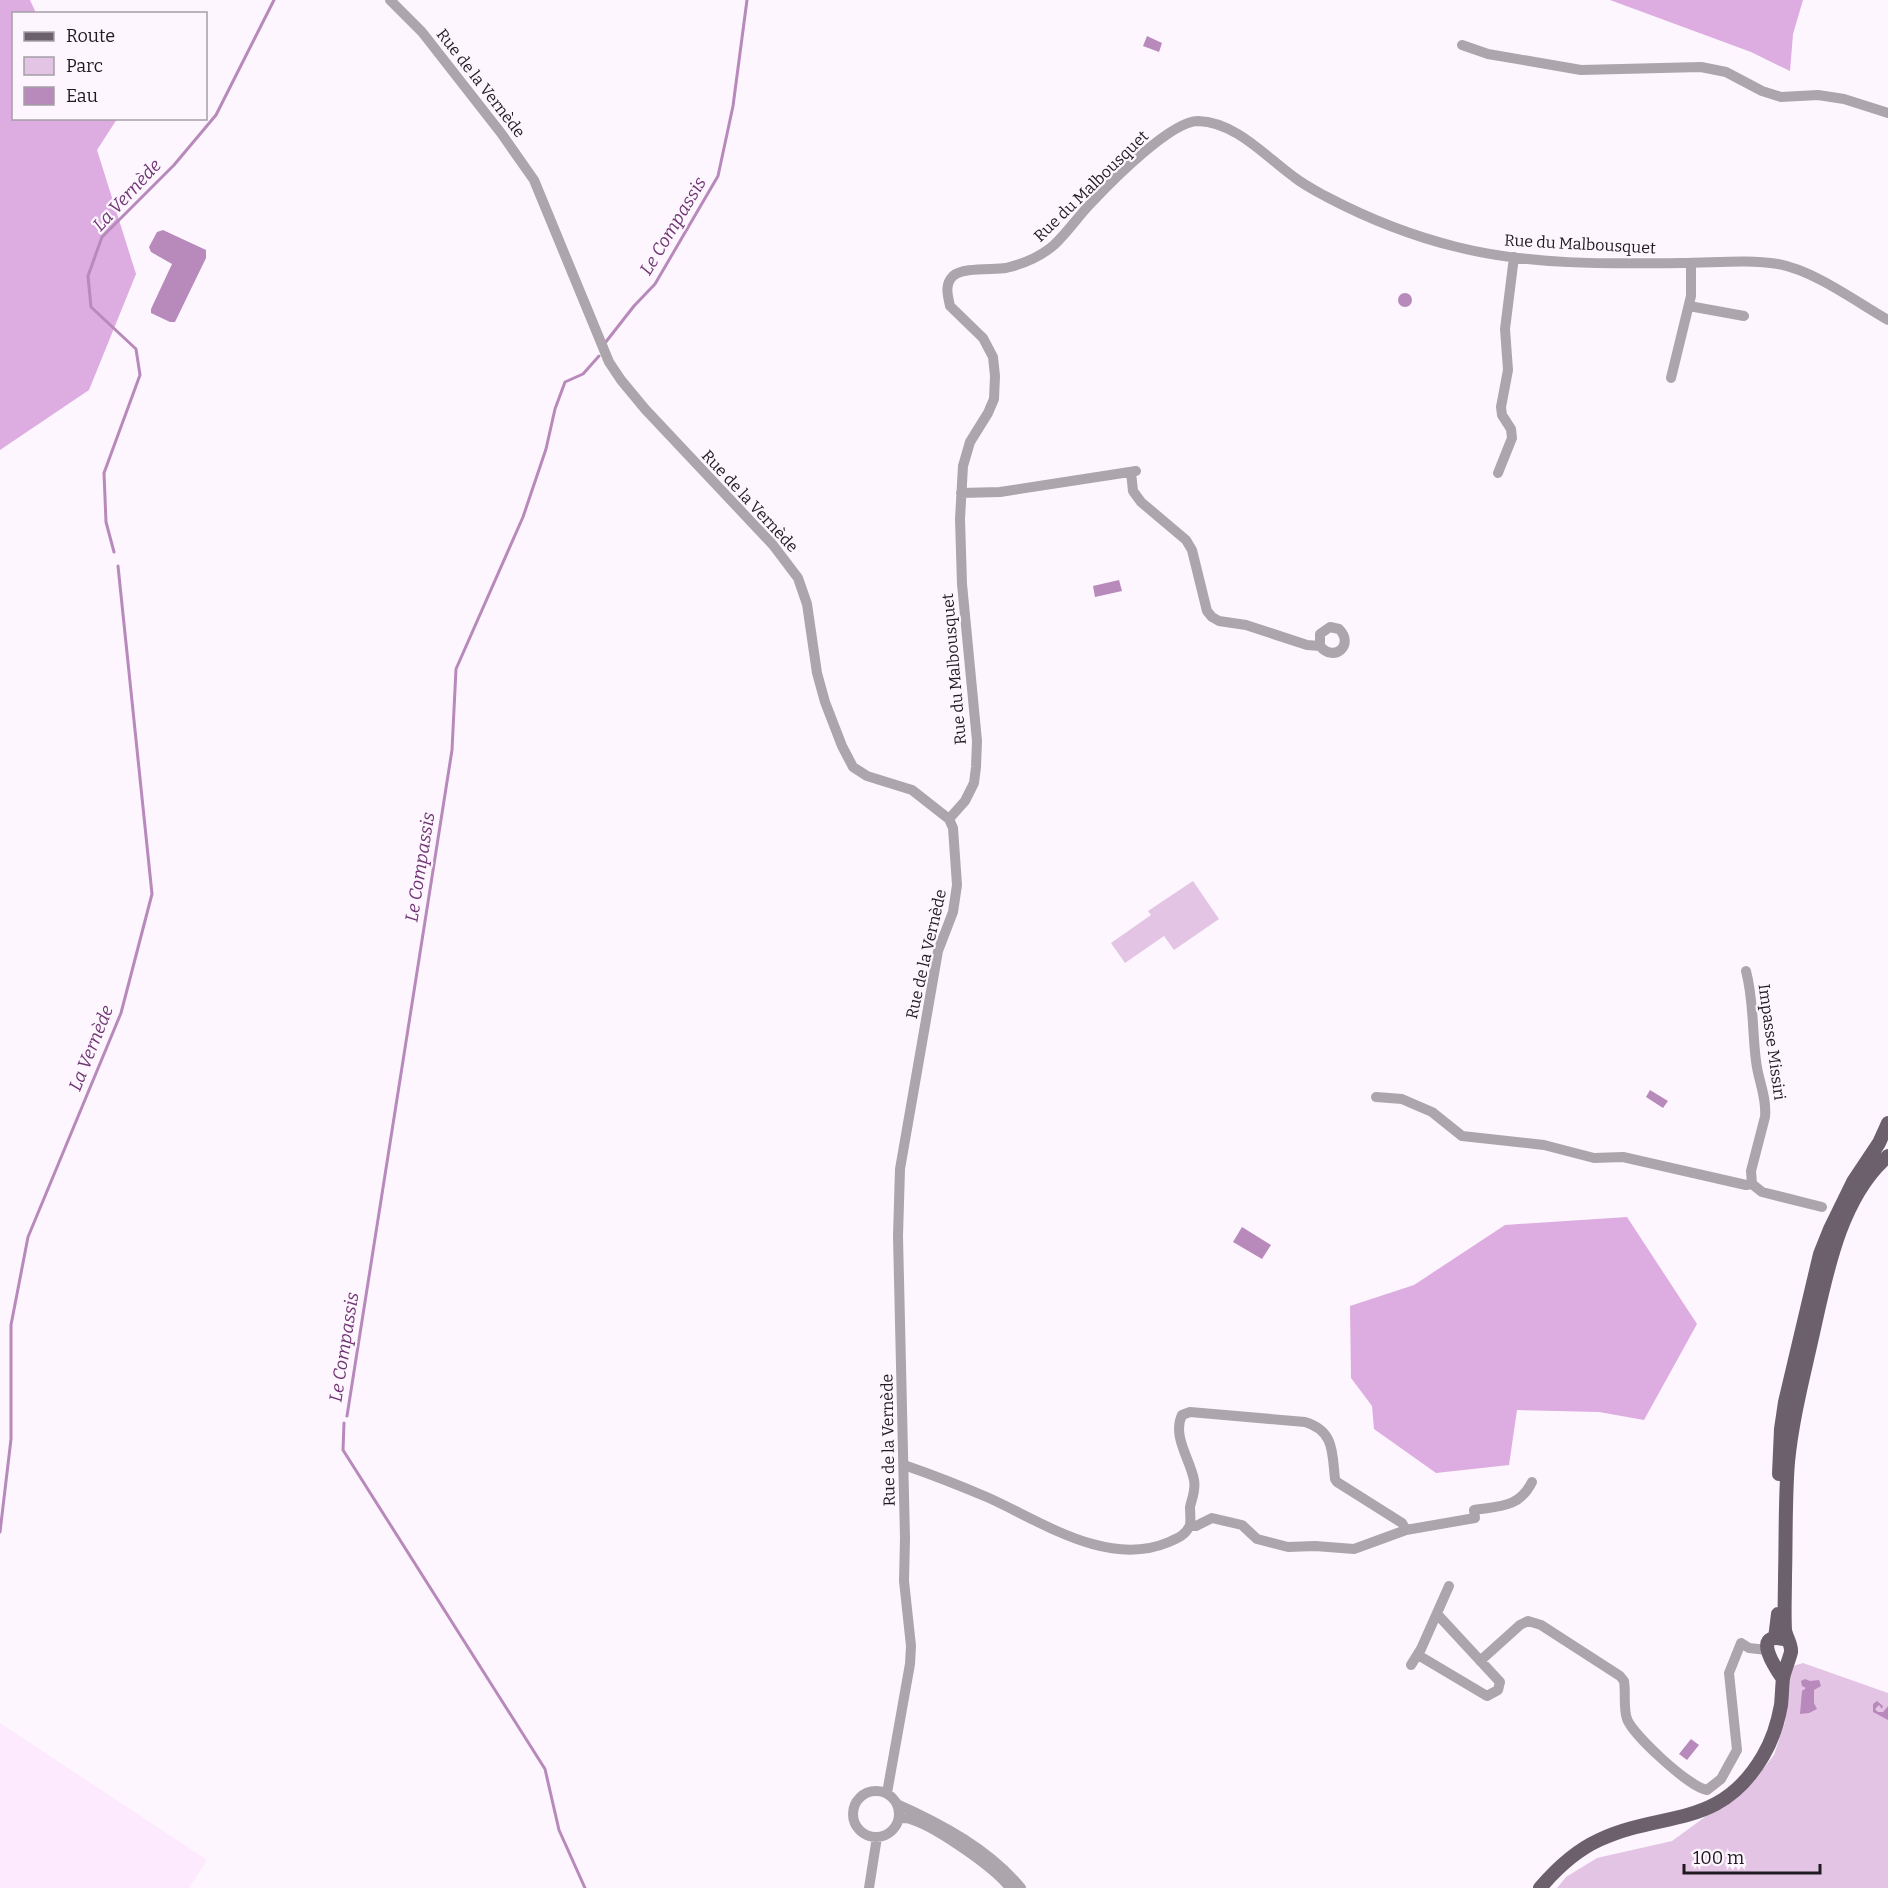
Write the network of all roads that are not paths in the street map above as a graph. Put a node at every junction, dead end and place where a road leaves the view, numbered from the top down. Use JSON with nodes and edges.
{"nodes":[{"id":1,"x":390,"y":0,"type":"edge"},
{"id":2,"x":1462,"y":45,"type":"dead end"},
{"id":3,"x":1888,"y":113,"type":"edge"},
{"id":4,"x":1514,"y":257,"type":"junction"},
{"id":5,"x":1691,"y":263,"type":"junction"},
{"id":6,"x":1689,"y":306,"type":"junction"},
{"id":7,"x":1744,"y":316,"type":"dead end"},
{"id":8,"x":1888,"y":320,"type":"edge"},
{"id":9,"x":1671,"y":378,"type":"dead end"},
{"id":10,"x":1498,"y":474,"type":"dead end"},
{"id":11,"x":961,"y":493,"type":"junction"},
{"id":12,"x":1320,"y":646,"type":"dead end"},
{"id":13,"x":949,"y":819,"type":"junction"},
{"id":14,"x":1746,"y":971,"type":"dead end"},
{"id":15,"x":1376,"y":1097,"type":"dead end"},
{"id":16,"x":1888,"y":1123,"type":"edge"},
{"id":17,"x":1888,"y":1156,"type":"edge"},
{"id":18,"x":1752,"y":1184,"type":"junction"},
{"id":19,"x":1822,"y":1207,"type":"dead end"},
{"id":20,"x":904,"y":1465,"type":"junction"},
{"id":21,"x":1532,"y":1482,"type":"dead end"},
{"id":22,"x":1190,"y":1526,"type":"junction"},
{"id":23,"x":1406,"y":1530,"type":"junction"},
{"id":24,"x":1449,"y":1586,"type":"dead end"},
{"id":25,"x":1437,"y":1614,"type":"junction"},
{"id":26,"x":1771,"y":1649,"type":"junction"},
{"id":27,"x":1789,"y":1650,"type":"junction"},
{"id":28,"x":1418,"y":1655,"type":"junction"},
{"id":29,"x":1480,"y":1661,"type":"junction"},
{"id":30,"x":1411,"y":1665,"type":"dead end"},
{"id":31,"x":1783,"y":1679,"type":"junction"},
{"id":32,"x":887,"y":1793,"type":"junction"},
{"id":33,"x":897,"y":1804,"type":"junction"},
{"id":34,"x":899,"y":1818,"type":"junction"},
{"id":35,"x":877,"y":1837,"type":"junction"},
{"id":36,"x":868,"y":1888,"type":"edge"},
{"id":37,"x":1010,"y":1888,"type":"edge"},
{"id":38,"x":1021,"y":1888,"type":"edge"},
{"id":39,"x":1540,"y":1888,"type":"edge"}],
"edges":[{"from":1,"to":13,"type":"street","name":"Rue de la Vernède"},
{"from":2,"to":3,"type":"street"},
{"from":4,"to":5,"type":"street","name":"Rue du Malbousquet"},
{"from":4,"to":10,"type":"street"},
{"from":4,"to":11,"type":"street","name":"Rue du Malbousquet"},
{"from":5,"to":6,"type":"street"},
{"from":5,"to":8,"type":"street","name":"Rue du Malbousquet"},
{"from":6,"to":7,"type":"street"},
{"from":6,"to":9,"type":"street"},
{"from":11,"to":12,"type":"street"},
{"from":11,"to":13,"type":"street","name":"Rue du Malbousquet"},
{"from":13,"to":20,"type":"street","name":"Rue de la Vernède"},
{"from":14,"to":18,"type":"street","name":"Impasse Missiri"},
{"from":15,"to":18,"type":"street"},
{"from":16,"to":26,"type":"main road"},
{"from":17,"to":27,"type":"main road"},
{"from":18,"to":19,"type":"street"},
{"from":20,"to":22,"type":"street"},
{"from":20,"to":32,"type":"street","name":"Rue de la Vernède"},
{"from":21,"to":23,"type":"street"},
{"from":22,"to":23,"type":"street"},
{"from":22,"to":23,"type":"street"},
{"from":24,"to":25,"type":"street"},
{"from":25,"to":28,"type":"street"},
{"from":25,"to":29,"type":"street"},
{"from":26,"to":27,"type":"main road"},
{"from":26,"to":27,"type":"main road"},
{"from":26,"to":29,"type":"street"},
{"from":26,"to":31,"type":"main road"},
{"from":27,"to":31,"type":"main road"},
{"from":28,"to":29,"type":"street"},
{"from":28,"to":30,"type":"street"},
{"from":31,"to":39,"type":"main road"},
{"from":32,"to":33,"type":"street"},
{"from":32,"to":35,"type":"street"},
{"from":33,"to":34,"type":"street"},
{"from":33,"to":38,"type":"street"},
{"from":34,"to":35,"type":"street"},
{"from":34,"to":37,"type":"street"},
{"from":35,"to":36,"type":"street"}]}
